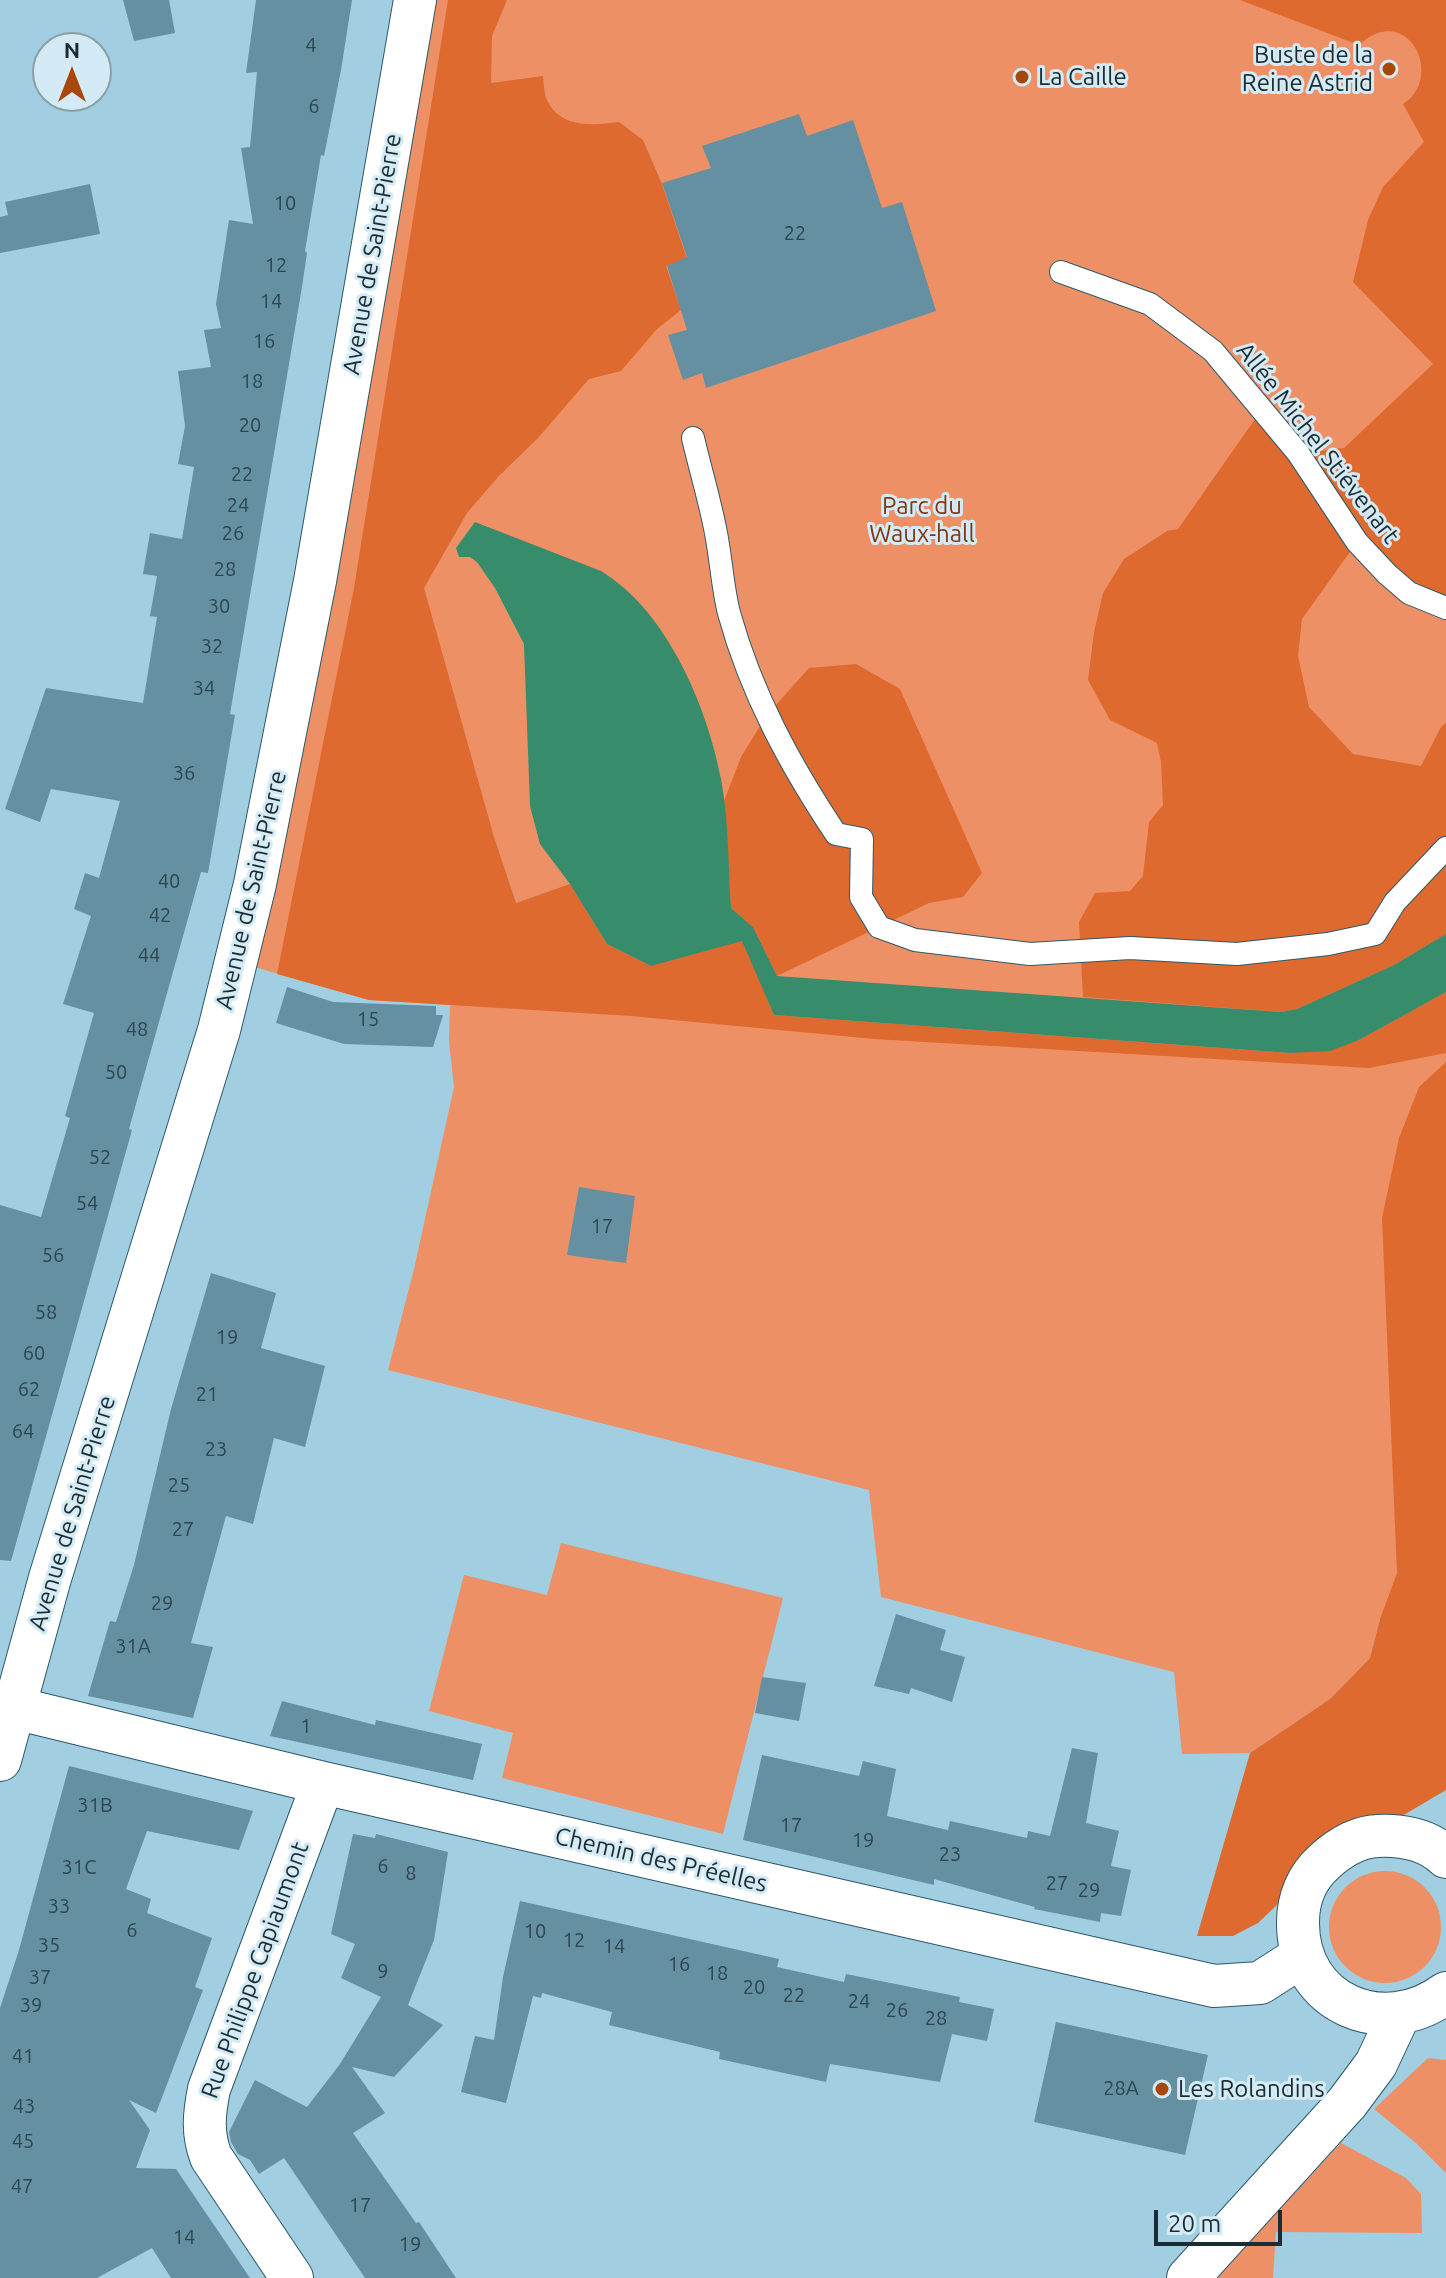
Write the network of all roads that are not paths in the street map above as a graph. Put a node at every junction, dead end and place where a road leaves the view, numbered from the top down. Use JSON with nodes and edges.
{"nodes":[{"id":1,"x":415,"y":0,"type":"edge"},
{"id":2,"x":1061,"y":272,"type":"dead end"},
{"id":3,"x":693,"y":438,"type":"dead end"},
{"id":4,"x":1446,"y":608,"type":"edge"},
{"id":5,"x":1446,"y":848,"type":"edge"},
{"id":6,"x":15,"y":1708,"type":"junction"},
{"id":7,"x":0,"y":1760,"type":"edge"},
{"id":8,"x":323,"y":1783,"type":"junction"},
{"id":9,"x":1446,"y":1857,"type":"edge"},
{"id":10,"x":1302,"y":1956,"type":"junction"},
{"id":11,"x":1446,"y":1993,"type":"edge"},
{"id":12,"x":1399,"y":2015,"type":"junction"},
{"id":13,"x":292,"y":2278,"type":"edge"},
{"id":14,"x":1188,"y":2278,"type":"edge"}],
"edges":[{"from":1,"to":6,"type":"street","name":"Avenue de Saint-Pierre"},
{"from":2,"to":4,"type":"lane","name":"Allée Michel Stiévenart"},
{"from":3,"to":5,"type":"lane"},
{"from":6,"to":7,"type":"street","name":"Avenue de Saint-Pierre"},
{"from":6,"to":8,"type":"street","name":"Chemin des Préelles"},
{"from":8,"to":10,"type":"street","name":"Chemin des Préelles"},
{"from":8,"to":13,"type":"street","name":"Rue Philippe Capiaumont"},
{"from":9,"to":10,"type":"street"},
{"from":10,"to":12,"type":"street"},
{"from":11,"to":12,"type":"street"},
{"from":12,"to":14,"type":"street"}]}
